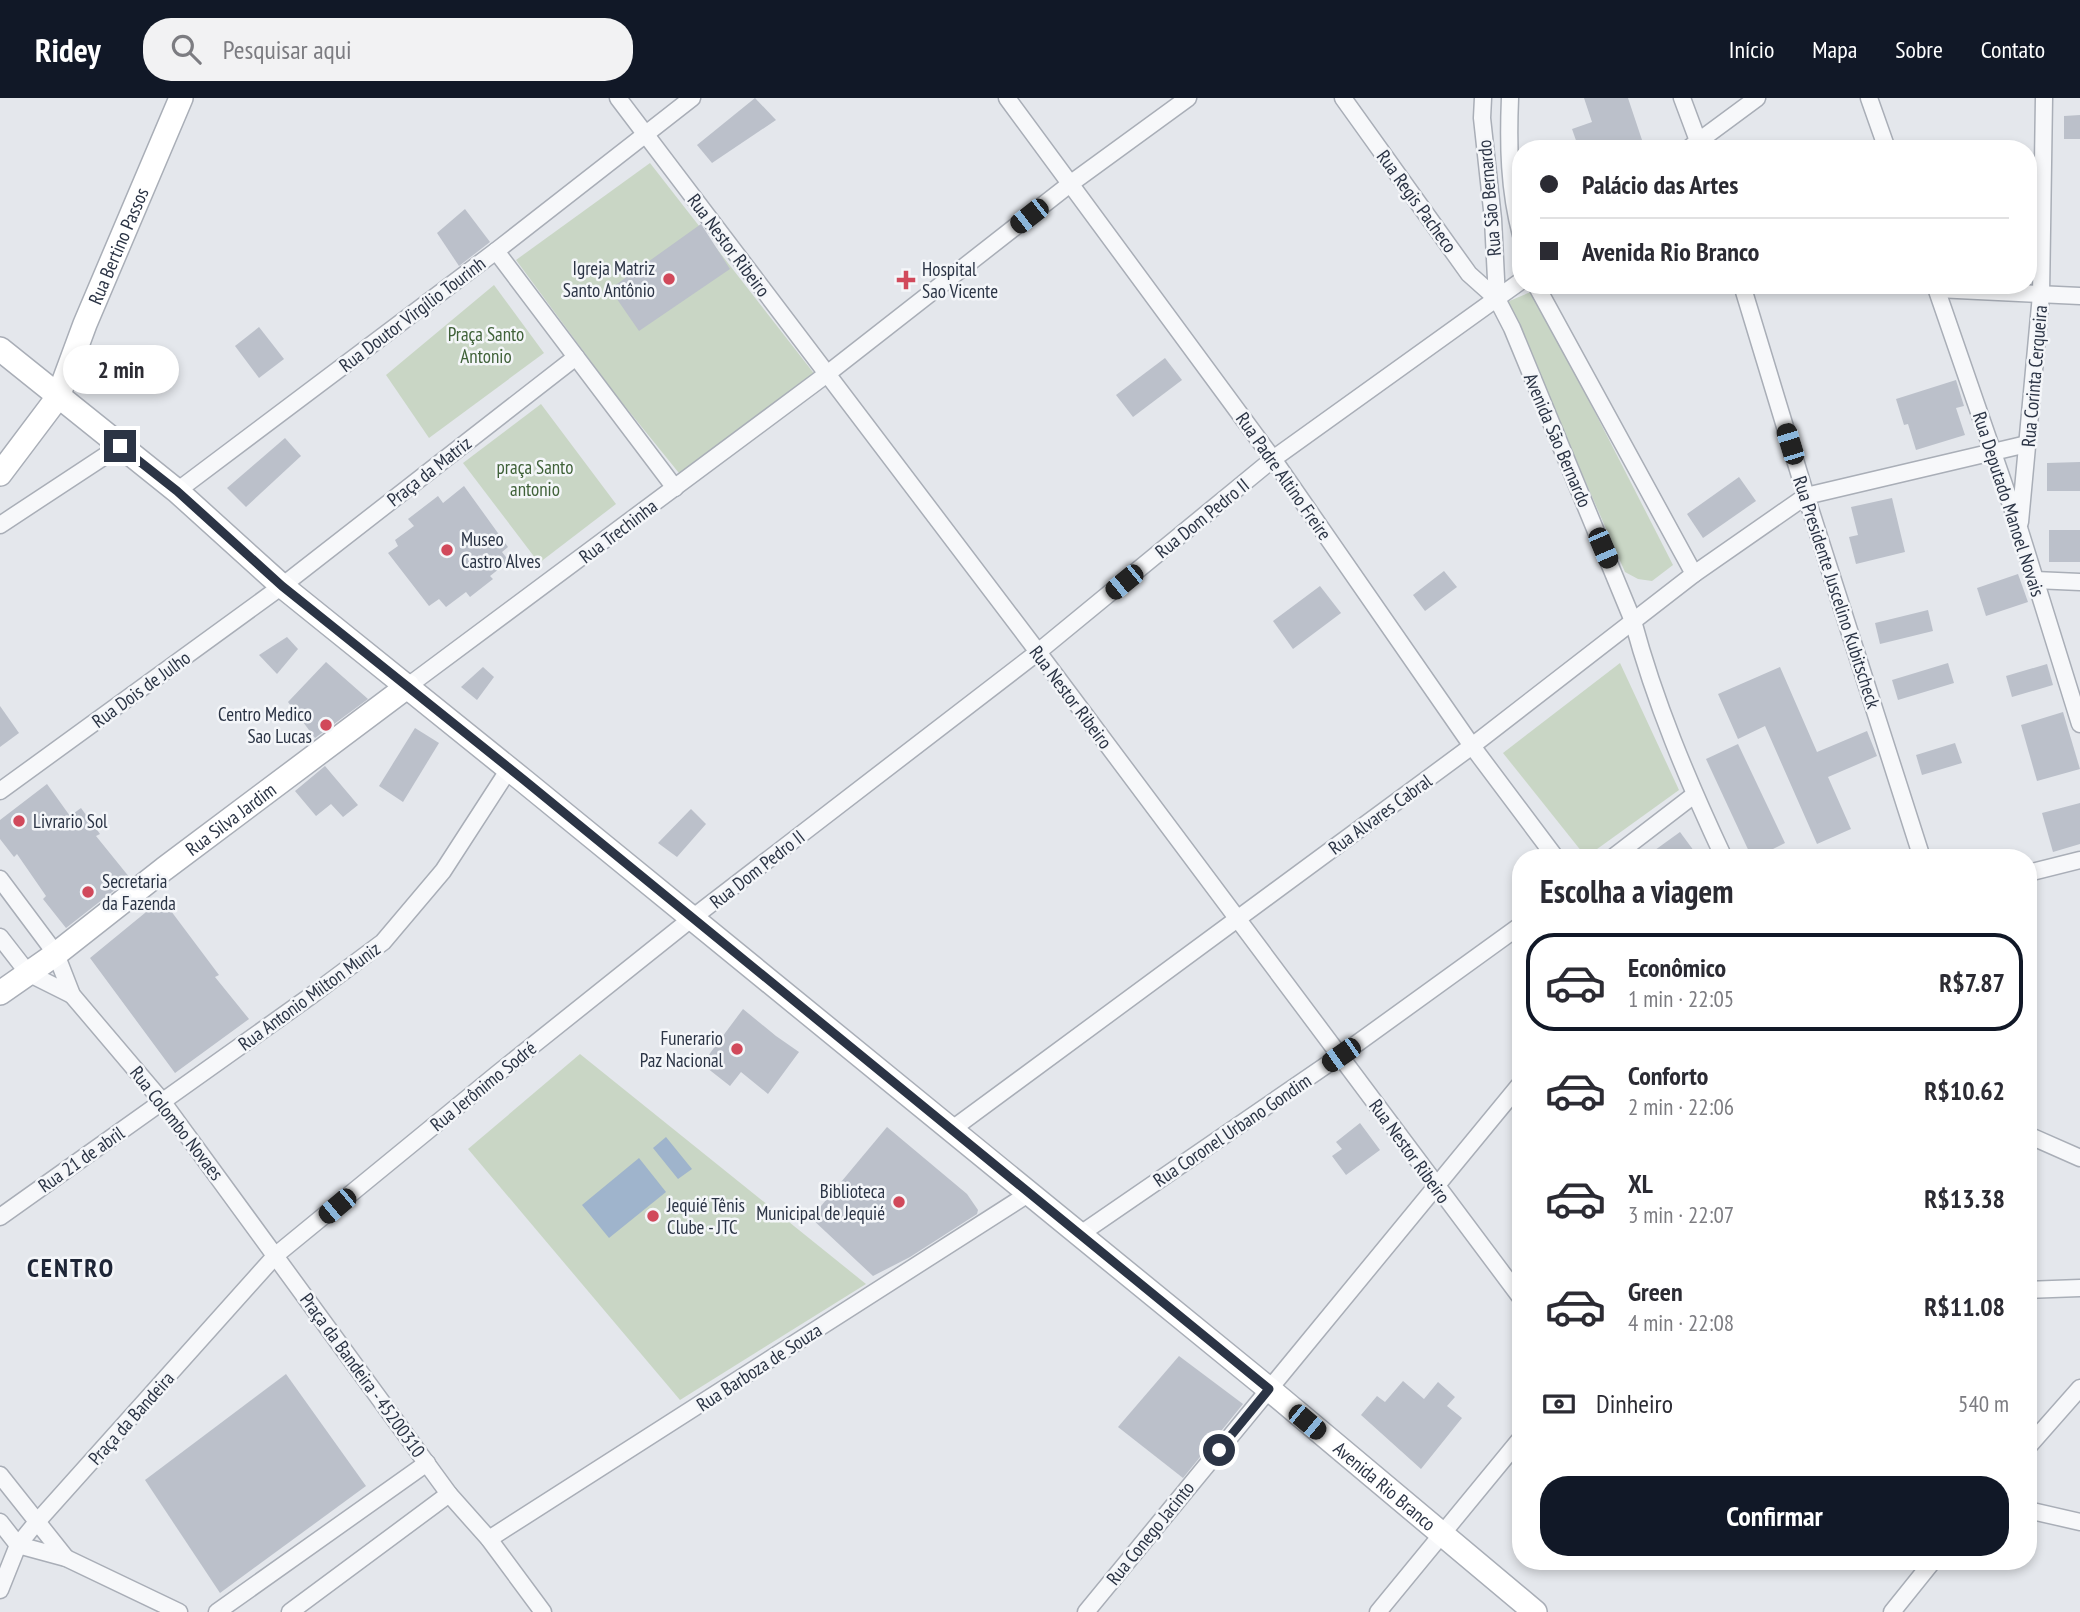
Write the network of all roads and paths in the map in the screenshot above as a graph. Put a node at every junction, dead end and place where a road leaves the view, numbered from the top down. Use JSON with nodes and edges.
{"nodes":[{"id":1,"x":181,"y":98,"type":"edge"},
{"id":2,"x":618,"y":98,"type":"edge"},
{"id":3,"x":692,"y":98,"type":"edge"},
{"id":4,"x":1007,"y":98,"type":"edge"},
{"id":5,"x":1188,"y":98,"type":"edge"},
{"id":6,"x":1343,"y":98,"type":"edge"},
{"id":7,"x":1483,"y":98,"type":"edge"},
{"id":8,"x":1510,"y":98,"type":"edge"},
{"id":9,"x":1682,"y":98,"type":"edge"},
{"id":10,"x":1757,"y":98,"type":"edge"},
{"id":11,"x":1869,"y":98,"type":"edge"},
{"id":12,"x":2044,"y":98,"type":"edge"},
{"id":13,"x":645,"y":133,"type":"junction"},
{"id":14,"x":1694,"y":140,"type":"edge"},
{"id":15,"x":1704,"y":140,"type":"edge"},
{"id":16,"x":1884,"y":140,"type":"edge"},
{"id":17,"x":1070,"y":184,"type":"junction"},
{"id":18,"x":1512,"y":185,"type":"edge"},
{"id":19,"x":496,"y":251,"type":"junction"},
{"id":20,"x":1512,"y":288,"type":"edge"},
{"id":21,"x":1541,"y":294,"type":"edge"},
{"id":22,"x":1745,"y":294,"type":"edge"},
{"id":23,"x":1938,"y":294,"type":"edge"},
{"id":24,"x":2028,"y":294,"type":"edge"},
{"id":25,"x":2041,"y":295,"type":"junction"},
{"id":26,"x":2080,"y":296,"type":"edge"},
{"id":27,"x":1497,"y":299,"type":"junction"},
{"id":28,"x":0,"y":349,"type":"edge"},
{"id":29,"x":576,"y":356,"type":"junction"},
{"id":30,"x":827,"y":374,"type":"junction"},
{"id":31,"x":58,"y":397,"type":"junction"},
{"id":32,"x":2027,"y":444,"type":"junction"},
{"id":33,"x":120,"y":446,"type":"junction"},
{"id":34,"x":1993,"y":452,"type":"junction"},
{"id":35,"x":1273,"y":459,"type":"junction"},
{"id":36,"x":0,"y":474,"type":"edge"},
{"id":37,"x":675,"y":488,"type":"junction"},
{"id":38,"x":177,"y":491,"type":"junction"},
{"id":39,"x":1806,"y":496,"type":"junction"},
{"id":40,"x":0,"y":525,"type":"edge"},
{"id":41,"x":2020,"y":528,"type":"junction"},
{"id":42,"x":1694,"y":575,"type":"junction"},
{"id":43,"x":2035,"y":580,"type":"junction"},
{"id":44,"x":2080,"y":582,"type":"edge"},
{"id":45,"x":282,"y":586,"type":"junction"},
{"id":46,"x":1633,"y":621,"type":"junction"},
{"id":47,"x":1038,"y":652,"type":"junction"},
{"id":48,"x":408,"y":686,"type":"junction"},
{"id":49,"x":2080,"y":724,"type":"edge"},
{"id":50,"x":1472,"y":746,"type":"junction"},
{"id":51,"x":509,"y":769,"type":"junction"},
{"id":52,"x":0,"y":791,"type":"edge"},
{"id":53,"x":1694,"y":795,"type":"junction"},
{"id":54,"x":1549,"y":849,"type":"edge"},
{"id":55,"x":1624,"y":849,"type":"edge"},
{"id":56,"x":1716,"y":849,"type":"edge"},
{"id":57,"x":1919,"y":849,"type":"edge"},
{"id":58,"x":2080,"y":860,"type":"edge"},
{"id":59,"x":2037,"y":871,"type":"edge"},
{"id":60,"x":0,"y":879,"type":"edge"},
{"id":61,"x":691,"y":919,"type":"junction"},
{"id":62,"x":1238,"y":919,"type":"junction"},
{"id":63,"x":1512,"y":932,"type":"edge"},
{"id":64,"x":0,"y":937,"type":"edge"},
{"id":65,"x":56,"y":954,"type":"junction"},
{"id":66,"x":28,"y":973,"type":"junction"},
{"id":67,"x":0,"y":993,"type":"edge"},
{"id":68,"x":72,"y":995,"type":"junction"},
{"id":69,"x":1341,"y":1055,"type":"junction"},
{"id":70,"x":1512,"y":1094,"type":"edge"},
{"id":71,"x":162,"y":1101,"type":"junction"},
{"id":72,"x":951,"y":1130,"type":"junction"},
{"id":73,"x":2037,"y":1139,"type":"edge"},
{"id":74,"x":2080,"y":1158,"type":"edge"},
{"id":75,"x":1436,"y":1187,"type":"junction"},
{"id":76,"x":1028,"y":1195,"type":"junction"},
{"id":77,"x":0,"y":1217,"type":"edge"},
{"id":78,"x":1079,"y":1235,"type":"junction"},
{"id":79,"x":276,"y":1255,"type":"junction"},
{"id":80,"x":1512,"y":1286,"type":"edge"},
{"id":81,"x":2080,"y":1288,"type":"edge"},
{"id":82,"x":2037,"y":1290,"type":"edge"},
{"id":83,"x":2080,"y":1388,"type":"edge"},
{"id":84,"x":1269,"y":1389,"type":"junction"},
{"id":85,"x":2037,"y":1437,"type":"edge"},
{"id":86,"x":1512,"y":1449,"type":"edge"},
{"id":87,"x":427,"y":1463,"type":"junction"},
{"id":88,"x":0,"y":1475,"type":"edge"},
{"id":89,"x":449,"y":1494,"type":"junction"},
{"id":90,"x":2037,"y":1512,"type":"edge"},
{"id":91,"x":0,"y":1522,"type":"edge"},
{"id":92,"x":36,"y":1522,"type":"junction"},
{"id":93,"x":2080,"y":1522,"type":"edge"},
{"id":94,"x":1441,"y":1535,"type":"junction"},
{"id":95,"x":489,"y":1539,"type":"junction"},
{"id":96,"x":18,"y":1545,"type":"junction"},
{"id":97,"x":66,"y":1558,"type":"junction"},
{"id":98,"x":1926,"y":1570,"type":"edge"},
{"id":99,"x":0,"y":1590,"type":"edge"},
{"id":100,"x":179,"y":1612,"type":"edge"},
{"id":101,"x":217,"y":1612,"type":"edge"},
{"id":102,"x":290,"y":1612,"type":"edge"},
{"id":103,"x":543,"y":1612,"type":"edge"},
{"id":104,"x":1086,"y":1612,"type":"edge"},
{"id":105,"x":1378,"y":1612,"type":"edge"},
{"id":106,"x":1535,"y":1612,"type":"edge"},
{"id":107,"x":1892,"y":1612,"type":"edge"}],
"edges":[{"from":1,"to":31,"type":"main road","name":"Rua Bertino Passos"},
{"from":2,"to":13,"type":"street","name":"Rua Nestor Ribeiro"},
{"from":3,"to":13,"type":"street","name":"Rua Doutor Virgílio Tourinh"},
{"from":4,"to":17,"type":"street","name":"Rua Padre Altino Freire"},
{"from":5,"to":17,"type":"street","name":"Rua Trechinha"},
{"from":6,"to":27,"type":"street","name":"Rua Regis Pacheco"},
{"from":7,"to":27,"type":"street","name":"Rua São Bernardo"},
{"from":8,"to":18,"type":"street"},
{"from":9,"to":14,"type":"street"},
{"from":10,"to":15,"type":"street"},
{"from":11,"to":16,"type":"street"},
{"from":12,"to":25,"type":"street","name":"Rua Corinta Cerqueira"},
{"from":13,"to":19,"type":"street","name":"Rua Doutor Virgílio Tourinh"},
{"from":13,"to":30,"type":"street","name":"Rua Nestor Ribeiro"},
{"from":17,"to":30,"type":"street","name":"Rua Trechinha"},
{"from":17,"to":35,"type":"street","name":"Rua Padre Altino Freire"},
{"from":19,"to":29,"type":"street"},
{"from":19,"to":38,"type":"street","name":"Rua Doutor Virgílio Tourinh"},
{"from":20,"to":27,"type":"street","name":"Rua Dom Pedro II"},
{"from":21,"to":42,"type":"street"},
{"from":22,"to":39,"type":"street","name":"Rua Presidente Juscelino Kubitscheck"},
{"from":23,"to":34,"type":"street","name":"Rua Deputado Manoel Novais"},
{"from":24,"to":25,"type":"street"},
{"from":25,"to":26,"type":"street"},
{"from":25,"to":32,"type":"street","name":"Rua Corinta Cerqueira"},
{"from":27,"to":35,"type":"street","name":"Rua Dom Pedro II"},
{"from":27,"to":46,"type":"street","name":"Avenida São Bernardo"},
{"from":28,"to":31,"type":"main road","name":"Avenida Rio Branco"},
{"from":29,"to":37,"type":"street"},
{"from":29,"to":45,"type":"street","name":"Praça da Matriz"},
{"from":30,"to":37,"type":"street","name":"Rua Trechinha"},
{"from":30,"to":47,"type":"street","name":"Rua Nestor Ribeiro"},
{"from":31,"to":33,"type":"main road","name":"Avenida Rio Branco"},
{"from":31,"to":36,"type":"main road","name":"Rua Bertino Passos"},
{"from":32,"to":34,"type":"street"},
{"from":32,"to":41,"type":"street","name":"Rua Corinta Cerqueira"},
{"from":33,"to":38,"type":"main road","name":"Avenida Rio Branco"},
{"from":33,"to":40,"type":"street"},
{"from":34,"to":39,"type":"street"},
{"from":34,"to":41,"type":"street","name":"Rua Deputado Manoel Novais"},
{"from":35,"to":47,"type":"street","name":"Rua Dom Pedro II"},
{"from":35,"to":50,"type":"street","name":"Rua Padre Altino Freire"},
{"from":37,"to":48,"type":"street","name":"Rua Trechinha"},
{"from":38,"to":45,"type":"main road","name":"Avenida Rio Branco"},
{"from":39,"to":42,"type":"street","name":"Rua Alvares Cabral"},
{"from":39,"to":57,"type":"street","name":"Rua Presidente Juscelino Kubitscheck"},
{"from":41,"to":43,"type":"street","name":"Rua Deputado Manoel Novais"},
{"from":42,"to":46,"type":"street","name":"Rua Alvares Cabral"},
{"from":43,"to":44,"type":"street"},
{"from":43,"to":49,"type":"street","name":"Rua Deputado Manoel Novais"},
{"from":45,"to":48,"type":"main road","name":"Avenida Rio Branco"},
{"from":45,"to":52,"type":"street","name":"Rua Dois de Julho"},
{"from":46,"to":50,"type":"street","name":"Rua Alvares Cabral"},
{"from":46,"to":53,"type":"street","name":"Avenida São Bernardo"},
{"from":47,"to":61,"type":"street","name":"Rua Dom Pedro II"},
{"from":47,"to":62,"type":"street","name":"Rua Nestor Ribeiro"},
{"from":48,"to":51,"type":"main road","name":"Avenida Rio Branco"},
{"from":48,"to":65,"type":"main road","name":"Rua Silva Jardim"},
{"from":50,"to":54,"type":"street","name":"Rua Padre Altino Freire"},
{"from":50,"to":62,"type":"street","name":"Rua Alvares Cabral"},
{"from":51,"to":61,"type":"main road","name":"Avenida Rio Branco"},
{"from":51,"to":71,"type":"street","name":"Rua Antonio Milton Muniz"},
{"from":53,"to":55,"type":"street"},
{"from":53,"to":56,"type":"street","name":"Avenida São Bernardo"},
{"from":58,"to":59,"type":"street"},
{"from":60,"to":65,"type":"street"},
{"from":61,"to":72,"type":"main road","name":"Avenida Rio Branco"},
{"from":61,"to":79,"type":"street","name":"Rua Jerônimo Sodré"},
{"from":62,"to":69,"type":"street","name":"Rua Nestor Ribeiro"},
{"from":62,"to":72,"type":"street","name":"Rua Alvares Cabral"},
{"from":63,"to":69,"type":"street","name":"Rua Coronel Urbano Gondim"},
{"from":64,"to":66,"type":"street"},
{"from":65,"to":66,"type":"main road","name":"Rua Silva Jardim"},
{"from":65,"to":68,"type":"street"},
{"from":66,"to":67,"type":"main road","name":"Rua Silva Jardim"},
{"from":66,"to":68,"type":"street"},
{"from":68,"to":71,"type":"street","name":"Rua Colombo Novaes"},
{"from":69,"to":75,"type":"street","name":"Rua Nestor Ribeiro"},
{"from":69,"to":78,"type":"street","name":"Rua Coronel Urbano Gondim"},
{"from":70,"to":75,"type":"street","name":"Rua Conego Jacinto"},
{"from":71,"to":77,"type":"street","name":"Rua 21 de abril"},
{"from":71,"to":79,"type":"street","name":"Rua Colombo Novaes"},
{"from":72,"to":76,"type":"main road","name":"Avenida Rio Branco"},
{"from":73,"to":74,"type":"street"},
{"from":75,"to":80,"type":"street","name":"Rua Nestor Ribeiro"},
{"from":75,"to":84,"type":"street","name":"Rua Conego Jacinto"},
{"from":76,"to":78,"type":"main road","name":"Avenida Rio Branco"},
{"from":76,"to":95,"type":"street","name":"Rua Barboza de Souza"},
{"from":78,"to":84,"type":"main road","name":"Avenida Rio Branco"},
{"from":79,"to":87,"type":"street","name":"Praça da Bandeira - 45200310"},
{"from":79,"to":92,"type":"street","name":"Praça da Bandeira"},
{"from":81,"to":82,"type":"street"},
{"from":83,"to":85,"type":"street"},
{"from":84,"to":94,"type":"main road","name":"Avenida Rio Branco"},
{"from":84,"to":104,"type":"street","name":"Rua Conego Jacinto"},
{"from":86,"to":94,"type":"street"},
{"from":87,"to":89,"type":"street","name":"Praça da Bandeira - 45200310"},
{"from":87,"to":101,"type":"street"},
{"from":88,"to":92,"type":"street"},
{"from":89,"to":95,"type":"street","name":"Praça da Bandeira - 45200310"},
{"from":89,"to":102,"type":"street"},
{"from":90,"to":93,"type":"street"},
{"from":91,"to":96,"type":"street"},
{"from":92,"to":96,"type":"street","name":"Praça da Bandeira"},
{"from":92,"to":97,"type":"street"},
{"from":94,"to":105,"type":"street"},
{"from":94,"to":106,"type":"main road","name":"Avenida Rio Branco"},
{"from":95,"to":103,"type":"street","name":"Praça da Bandeira - 45200310"},
{"from":96,"to":97,"type":"street"},
{"from":96,"to":99,"type":"street","name":"Praça da Bandeira"},
{"from":97,"to":100,"type":"street"},
{"from":98,"to":107,"type":"street"}]}
